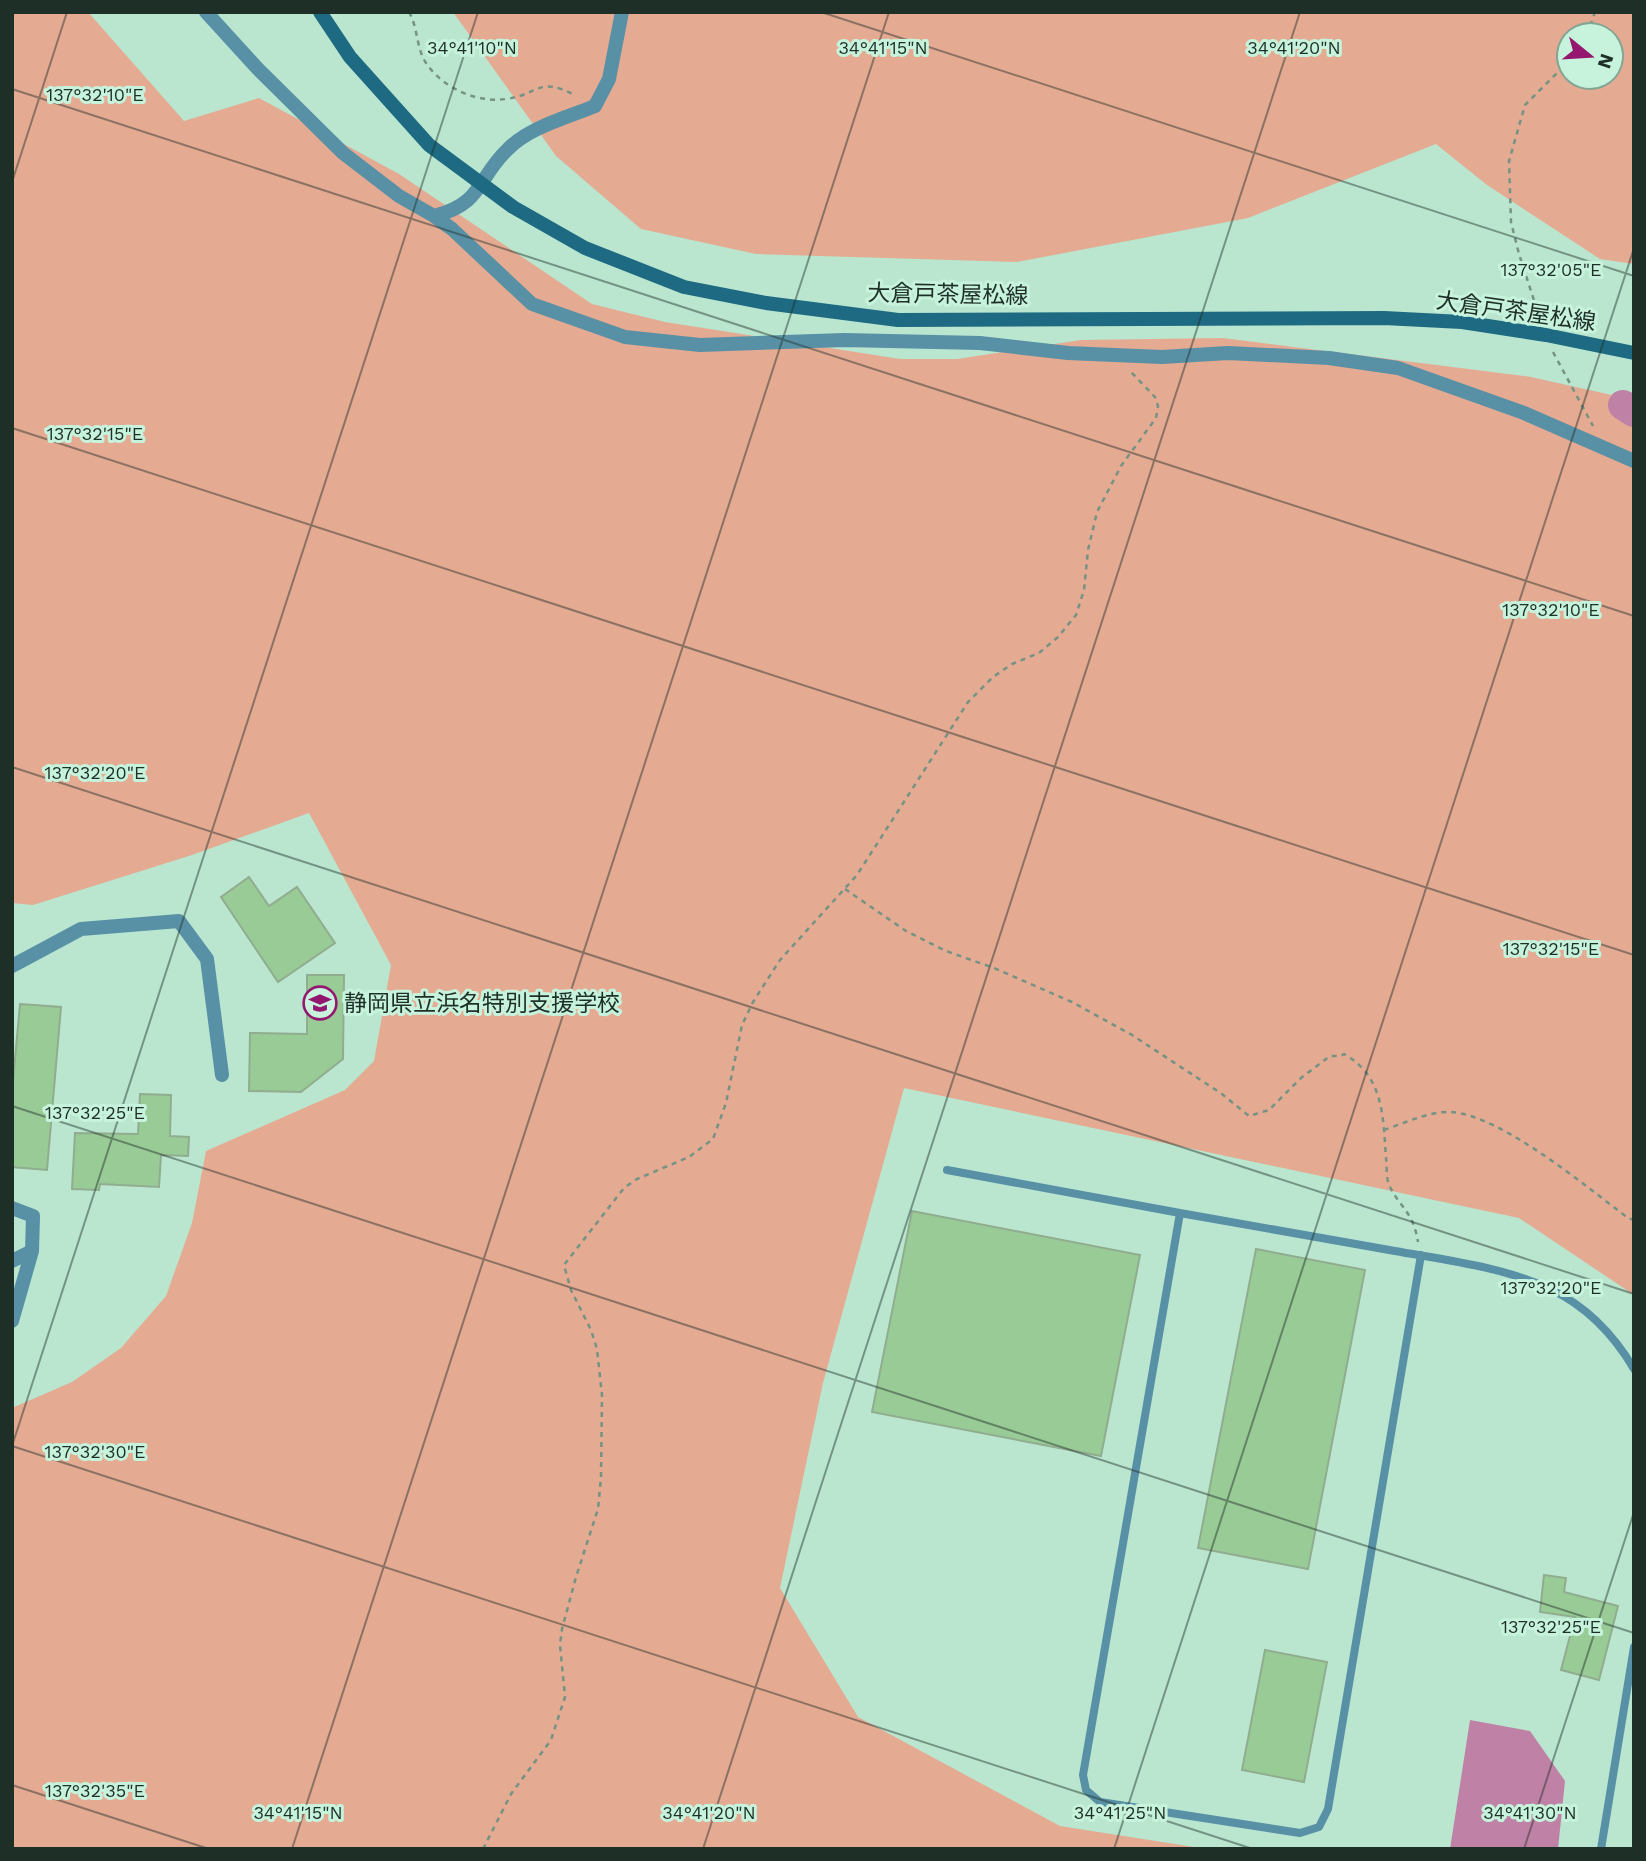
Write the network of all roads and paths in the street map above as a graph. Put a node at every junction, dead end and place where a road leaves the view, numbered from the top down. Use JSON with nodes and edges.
{"nodes":[{"id":1,"x":206,"y":12,"type":"edge"},
{"id":2,"x":320,"y":12,"type":"edge"},
{"id":3,"x":409,"y":12,"type":"edge"},
{"id":4,"x":622,"y":12,"type":"edge"},
{"id":5,"x":1555,"y":75,"type":"edge"},
{"id":6,"x":595,"y":106,"type":"junction"},
{"id":7,"x":482,"y":184,"type":"junction"},
{"id":8,"x":434,"y":216,"type":"junction"},
{"id":9,"x":1546,"y":335,"type":"junction"},
{"id":10,"x":1634,"y":353,"type":"edge"},
{"id":11,"x":1114,"y":355,"type":"junction"},
{"id":12,"x":1606,"y":448,"type":"junction"},
{"id":13,"x":1634,"y":461,"type":"edge"},
{"id":14,"x":845,"y":888,"type":"junction"},
{"id":15,"x":12,"y":966,"type":"edge"},
{"id":16,"x":222,"y":1075,"type":"dead end"},
{"id":17,"x":1384,"y":1130,"type":"junction"},
{"id":18,"x":947,"y":1170,"type":"dead end"},
{"id":19,"x":12,"y":1208,"type":"edge"},
{"id":20,"x":1180,"y":1213,"type":"junction"},
{"id":21,"x":1634,"y":1220,"type":"edge"},
{"id":22,"x":32,"y":1251,"type":"junction"},
{"id":23,"x":1421,"y":1255,"type":"junction"},
{"id":24,"x":12,"y":1261,"type":"edge"},
{"id":25,"x":12,"y":1321,"type":"edge"},
{"id":26,"x":1634,"y":1369,"type":"edge"},
{"id":27,"x":1634,"y":1647,"type":"edge"},
{"id":28,"x":483,"y":1849,"type":"edge"},
{"id":29,"x":1601,"y":1849,"type":"edge"}],
"edges":[{"from":1,"to":8,"type":"street"},
{"from":2,"to":7,"type":"street","name":"大倉戸茶屋松線"},
{"from":3,"to":6,"type":"path"},
{"from":4,"to":6,"type":"street"},
{"from":5,"to":9,"type":"path"},
{"from":6,"to":7,"type":"street"},
{"from":7,"to":8,"type":"street"},
{"from":7,"to":9,"type":"street","name":"大倉戸茶屋松線"},
{"from":8,"to":11,"type":"street"},
{"from":9,"to":10,"type":"street","name":"大倉戸茶屋松線"},
{"from":9,"to":12,"type":"path"},
{"from":11,"to":12,"type":"street"},
{"from":11,"to":14,"type":"path"},
{"from":12,"to":13,"type":"street"},
{"from":14,"to":17,"type":"path"},
{"from":14,"to":28,"type":"path"},
{"from":15,"to":16,"type":"street"},
{"from":17,"to":21,"type":"path"},
{"from":17,"to":23,"type":"path"},
{"from":18,"to":20,"type":"lane"},
{"from":19,"to":22,"type":"street"},
{"from":20,"to":23,"type":"lane"},
{"from":20,"to":23,"type":"lane"},
{"from":22,"to":24,"type":"street"},
{"from":22,"to":25,"type":"street"},
{"from":23,"to":26,"type":"lane"},
{"from":27,"to":29,"type":"lane"}]}
